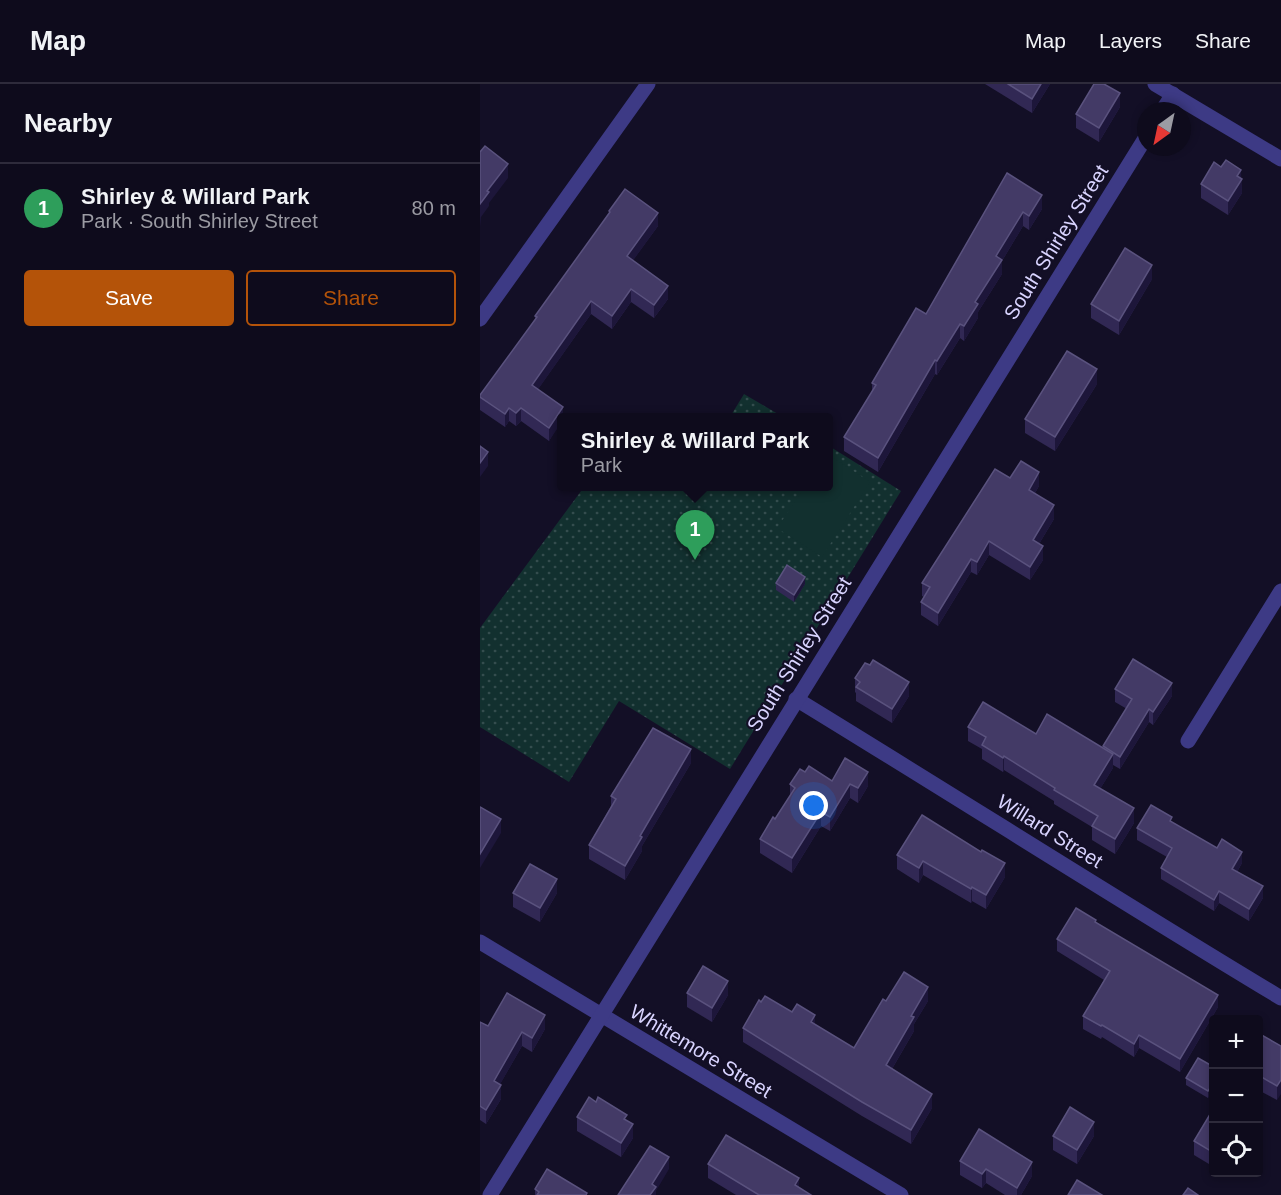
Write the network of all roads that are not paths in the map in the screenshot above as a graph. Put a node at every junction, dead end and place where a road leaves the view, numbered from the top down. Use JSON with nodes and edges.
{"nodes":[{"id":1,"x":648,"y":84,"type":"edge"},
{"id":2,"x":1155,"y":84,"type":"edge"},
{"id":3,"x":1173,"y":94,"type":"junction"},
{"id":4,"x":1168,"y":102,"type":"edge"},
{"id":5,"x":1137,"y":151,"type":"edge"},
{"id":6,"x":1281,"y":159,"type":"edge"},
{"id":7,"x":480,"y":319,"type":"edge"},
{"id":8,"x":1281,"y":591,"type":"edge"},
{"id":9,"x":796,"y":699,"type":"junction"},
{"id":10,"x":1188,"y":741,"type":"dead end"},
{"id":11,"x":480,"y":942,"type":"edge"},
{"id":12,"x":1281,"y":998,"type":"edge"},
{"id":13,"x":600,"y":1015,"type":"junction"},
{"id":14,"x":490,"y":1195,"type":"edge"},
{"id":15,"x":901,"y":1195,"type":"edge"}],
"edges":[{"from":1,"to":7,"type":"street"},
{"from":2,"to":3,"type":"street"},
{"from":3,"to":4,"type":"street"},
{"from":3,"to":6,"type":"street"},
{"from":5,"to":9,"type":"street","name":"South Shirley Street"},
{"from":8,"to":10,"type":"street"},
{"from":9,"to":12,"type":"street","name":"Willard Street"},
{"from":9,"to":13,"type":"street","name":"South Shirley Street"},
{"from":11,"to":13,"type":"street","name":"Whittemore Street"},
{"from":13,"to":14,"type":"street","name":"South Shirley Street"},
{"from":13,"to":15,"type":"street","name":"Whittemore Street"}]}
